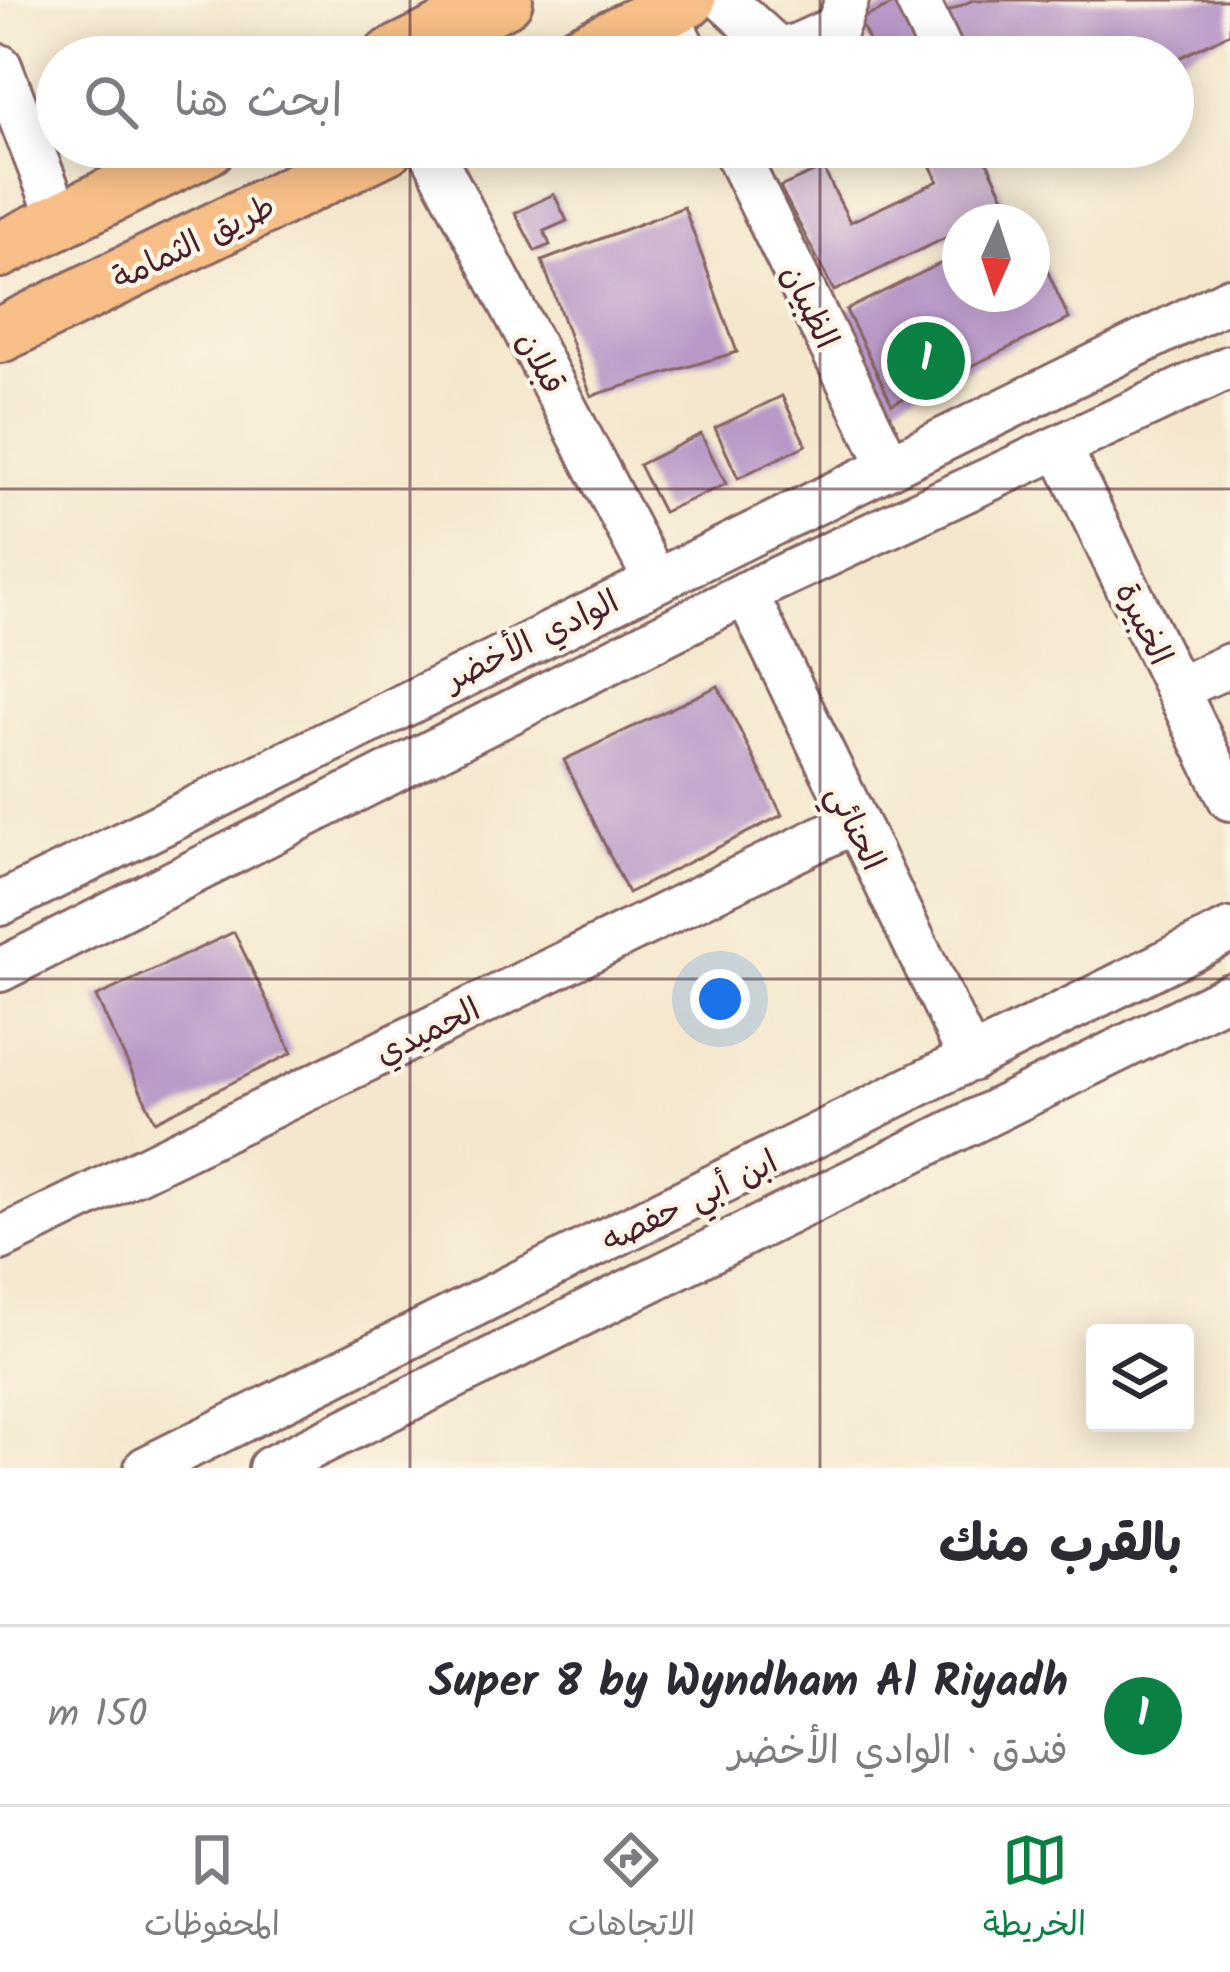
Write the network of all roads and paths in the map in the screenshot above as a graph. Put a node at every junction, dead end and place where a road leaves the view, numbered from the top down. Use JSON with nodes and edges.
{"nodes":[{"id":1,"x":505,"y":0,"type":"edge"},
{"id":2,"x":724,"y":0,"type":"edge"},
{"id":3,"x":847,"y":0,"type":"edge"},
{"id":4,"x":917,"y":0,"type":"edge"},
{"id":5,"x":681,"y":23,"type":"edge"},
{"id":6,"x":432,"y":36,"type":"edge"},
{"id":7,"x":639,"y":36,"type":"edge"},
{"id":8,"x":764,"y":36,"type":"edge"},
{"id":9,"x":817,"y":36,"type":"edge"},
{"id":10,"x":934,"y":36,"type":"edge"},
{"id":11,"x":0,"y":66,"type":"edge"},
{"id":12,"x":36,"y":158,"type":"edge"},
{"id":13,"x":40,"y":168,"type":"edge"},
{"id":14,"x":165,"y":168,"type":"edge"},
{"id":15,"x":343,"y":168,"type":"edge"},
{"id":16,"x":440,"y":168,"type":"edge"},
{"id":17,"x":743,"y":168,"type":"edge"},
{"id":18,"x":60,"y":220,"type":"junction"},
{"id":19,"x":0,"y":250,"type":"edge"},
{"id":20,"x":1230,"y":299,"type":"edge"},
{"id":21,"x":0,"y":334,"type":"edge"},
{"id":22,"x":1230,"y":368,"type":"edge"},
{"id":23,"x":1060,"y":448,"type":"junction"},
{"id":24,"x":889,"y":464,"type":"junction"},
{"id":25,"x":654,"y":578,"type":"junction"},
{"id":26,"x":746,"y":593,"type":"junction"},
{"id":27,"x":1230,"y":665,"type":"edge"},
{"id":28,"x":1177,"y":689,"type":"junction"},
{"id":29,"x":1230,"y":799,"type":"edge"},
{"id":30,"x":854,"y":822,"type":"junction"},
{"id":31,"x":0,"y":904,"type":"edge"},
{"id":32,"x":1230,"y":930,"type":"edge"},
{"id":33,"x":0,"y":970,"type":"edge"},
{"id":34,"x":1230,"y":995,"type":"edge"},
{"id":35,"x":971,"y":1060,"type":"junction"},
{"id":36,"x":0,"y":1239,"type":"edge"},
{"id":37,"x":146,"y":1468,"type":"edge"},
{"id":38,"x":270,"y":1468,"type":"edge"}],
"edges":[{"from":1,"to":6,"type":"main road"},
{"from":2,"to":8,"type":"street"},
{"from":3,"to":9,"type":"street"},
{"from":4,"to":10,"type":"street"},
{"from":5,"to":7,"type":"main road"},
{"from":11,"to":12,"type":"street"},
{"from":13,"to":18,"type":"street"},
{"from":14,"to":18,"type":"main road"},
{"from":15,"to":21,"type":"main road","name":"طريق الثمامة"},
{"from":16,"to":25,"type":"street","name":"قبلان"},
{"from":17,"to":24,"type":"street","name":"الظبيان"},
{"from":18,"to":19,"type":"main road"},
{"from":20,"to":24,"type":"street","name":"الوادي الأخضر"},
{"from":22,"to":23,"type":"street","name":"الوادي الأخضر"},
{"from":23,"to":26,"type":"street","name":"الوادي الأخضر"},
{"from":23,"to":28,"type":"street","name":"الخبيرة"},
{"from":24,"to":25,"type":"street","name":"الوادي الأخضر"},
{"from":25,"to":31,"type":"street","name":"الوادي الأخضر"},
{"from":26,"to":30,"type":"street","name":"الحنائي"},
{"from":26,"to":33,"type":"street","name":"الوادي الأخضر"},
{"from":27,"to":28,"type":"street"},
{"from":28,"to":29,"type":"street","name":"الخبيرة"},
{"from":30,"to":35,"type":"street","name":"الحنائي"},
{"from":30,"to":36,"type":"street","name":"الحميدي"},
{"from":32,"to":35,"type":"street","name":"ابن أبي حفصه"},
{"from":34,"to":38,"type":"street"},
{"from":35,"to":37,"type":"street","name":"ابن أبي حفصه"}]}
